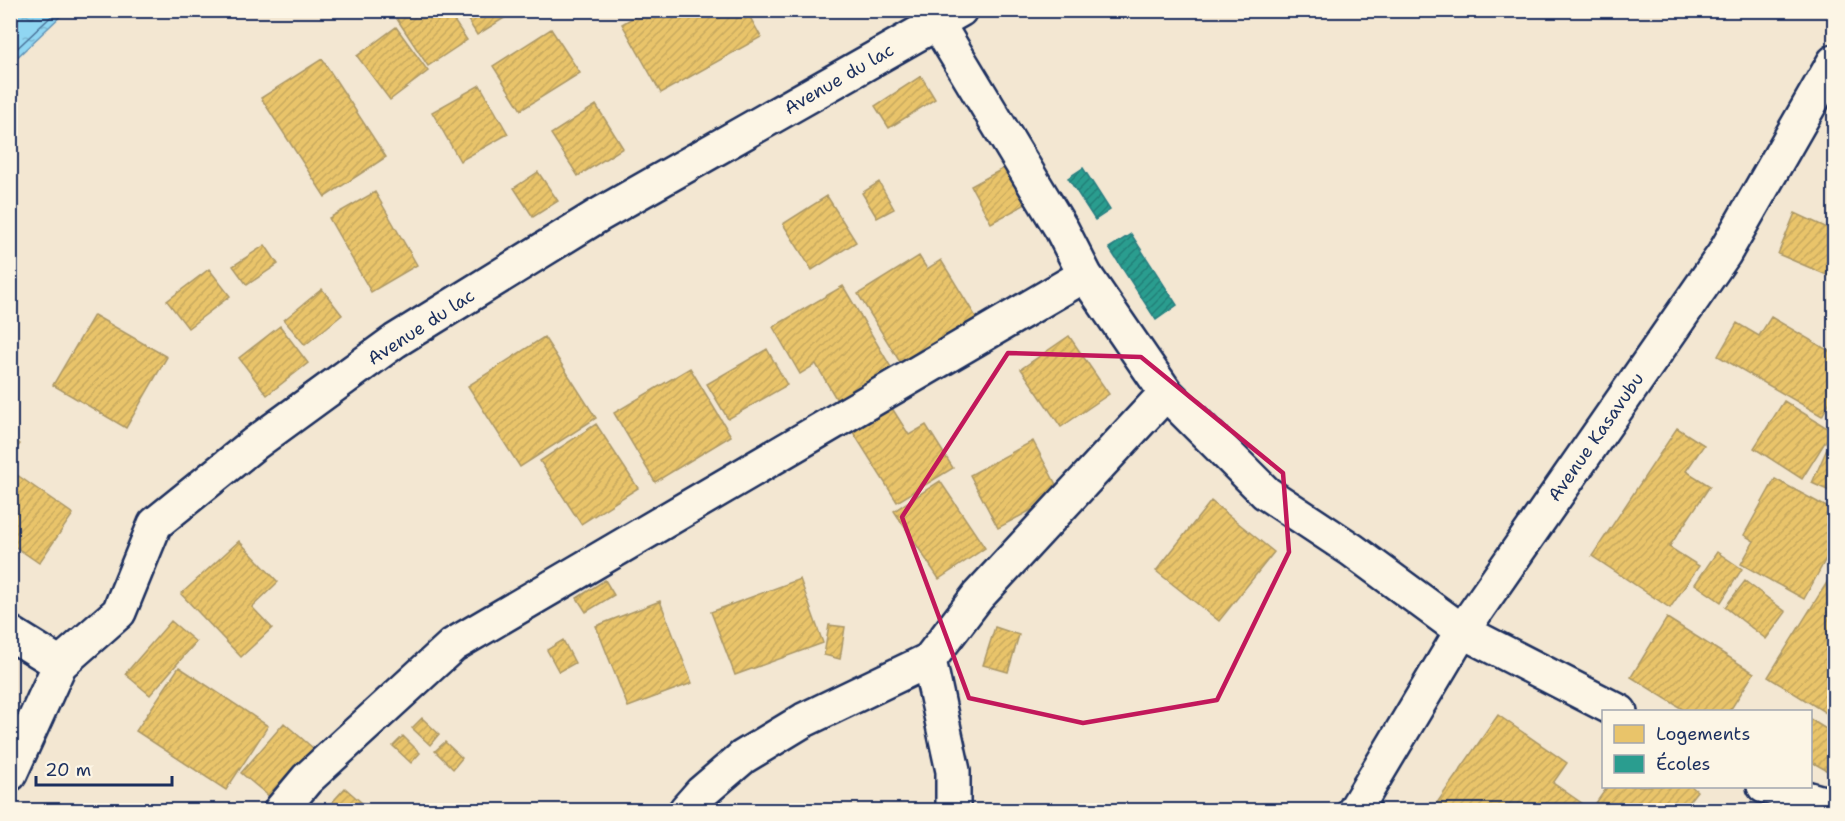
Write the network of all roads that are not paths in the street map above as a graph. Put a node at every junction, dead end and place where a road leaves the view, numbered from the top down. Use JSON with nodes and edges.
{"nodes":[{"id":1,"x":949,"y":17,"type":"edge"},
{"id":2,"x":1834,"y":62,"type":"edge"},
{"id":3,"x":1085,"y":275,"type":"junction"},
{"id":4,"x":1166,"y":393,"type":"junction"},
{"id":5,"x":1462,"y":631,"type":"junction"},
{"id":6,"x":10,"y":633,"type":"edge"},
{"id":7,"x":929,"y":660,"type":"junction"},
{"id":8,"x":60,"y":664,"type":"junction"},
{"id":9,"x":1618,"y":710,"type":"edge"},
{"id":10,"x":10,"y":774,"type":"edge"},
{"id":11,"x":1771,"y":788,"type":"edge"},
{"id":12,"x":1834,"y":806,"type":"edge"},
{"id":13,"x":281,"y":810,"type":"edge"},
{"id":14,"x":686,"y":810,"type":"edge"},
{"id":15,"x":953,"y":810,"type":"edge"},
{"id":16,"x":1355,"y":810,"type":"edge"}],
"edges":[{"from":1,"to":3,"type":"street"},
{"from":1,"to":8,"type":"street","name":"Avenue du lac"},
{"from":2,"to":5,"type":"street","name":"Avenue Kasavubu"},
{"from":3,"to":4,"type":"street"},
{"from":3,"to":13,"type":"street"},
{"from":4,"to":5,"type":"street"},
{"from":4,"to":7,"type":"street"},
{"from":5,"to":9,"type":"street"},
{"from":5,"to":16,"type":"street","name":"Avenue Kasavubu"},
{"from":6,"to":8,"type":"street"},
{"from":7,"to":14,"type":"street"},
{"from":7,"to":15,"type":"street"},
{"from":8,"to":10,"type":"street","name":"Avenue du lac"},
{"from":11,"to":12,"type":"street"}]}
